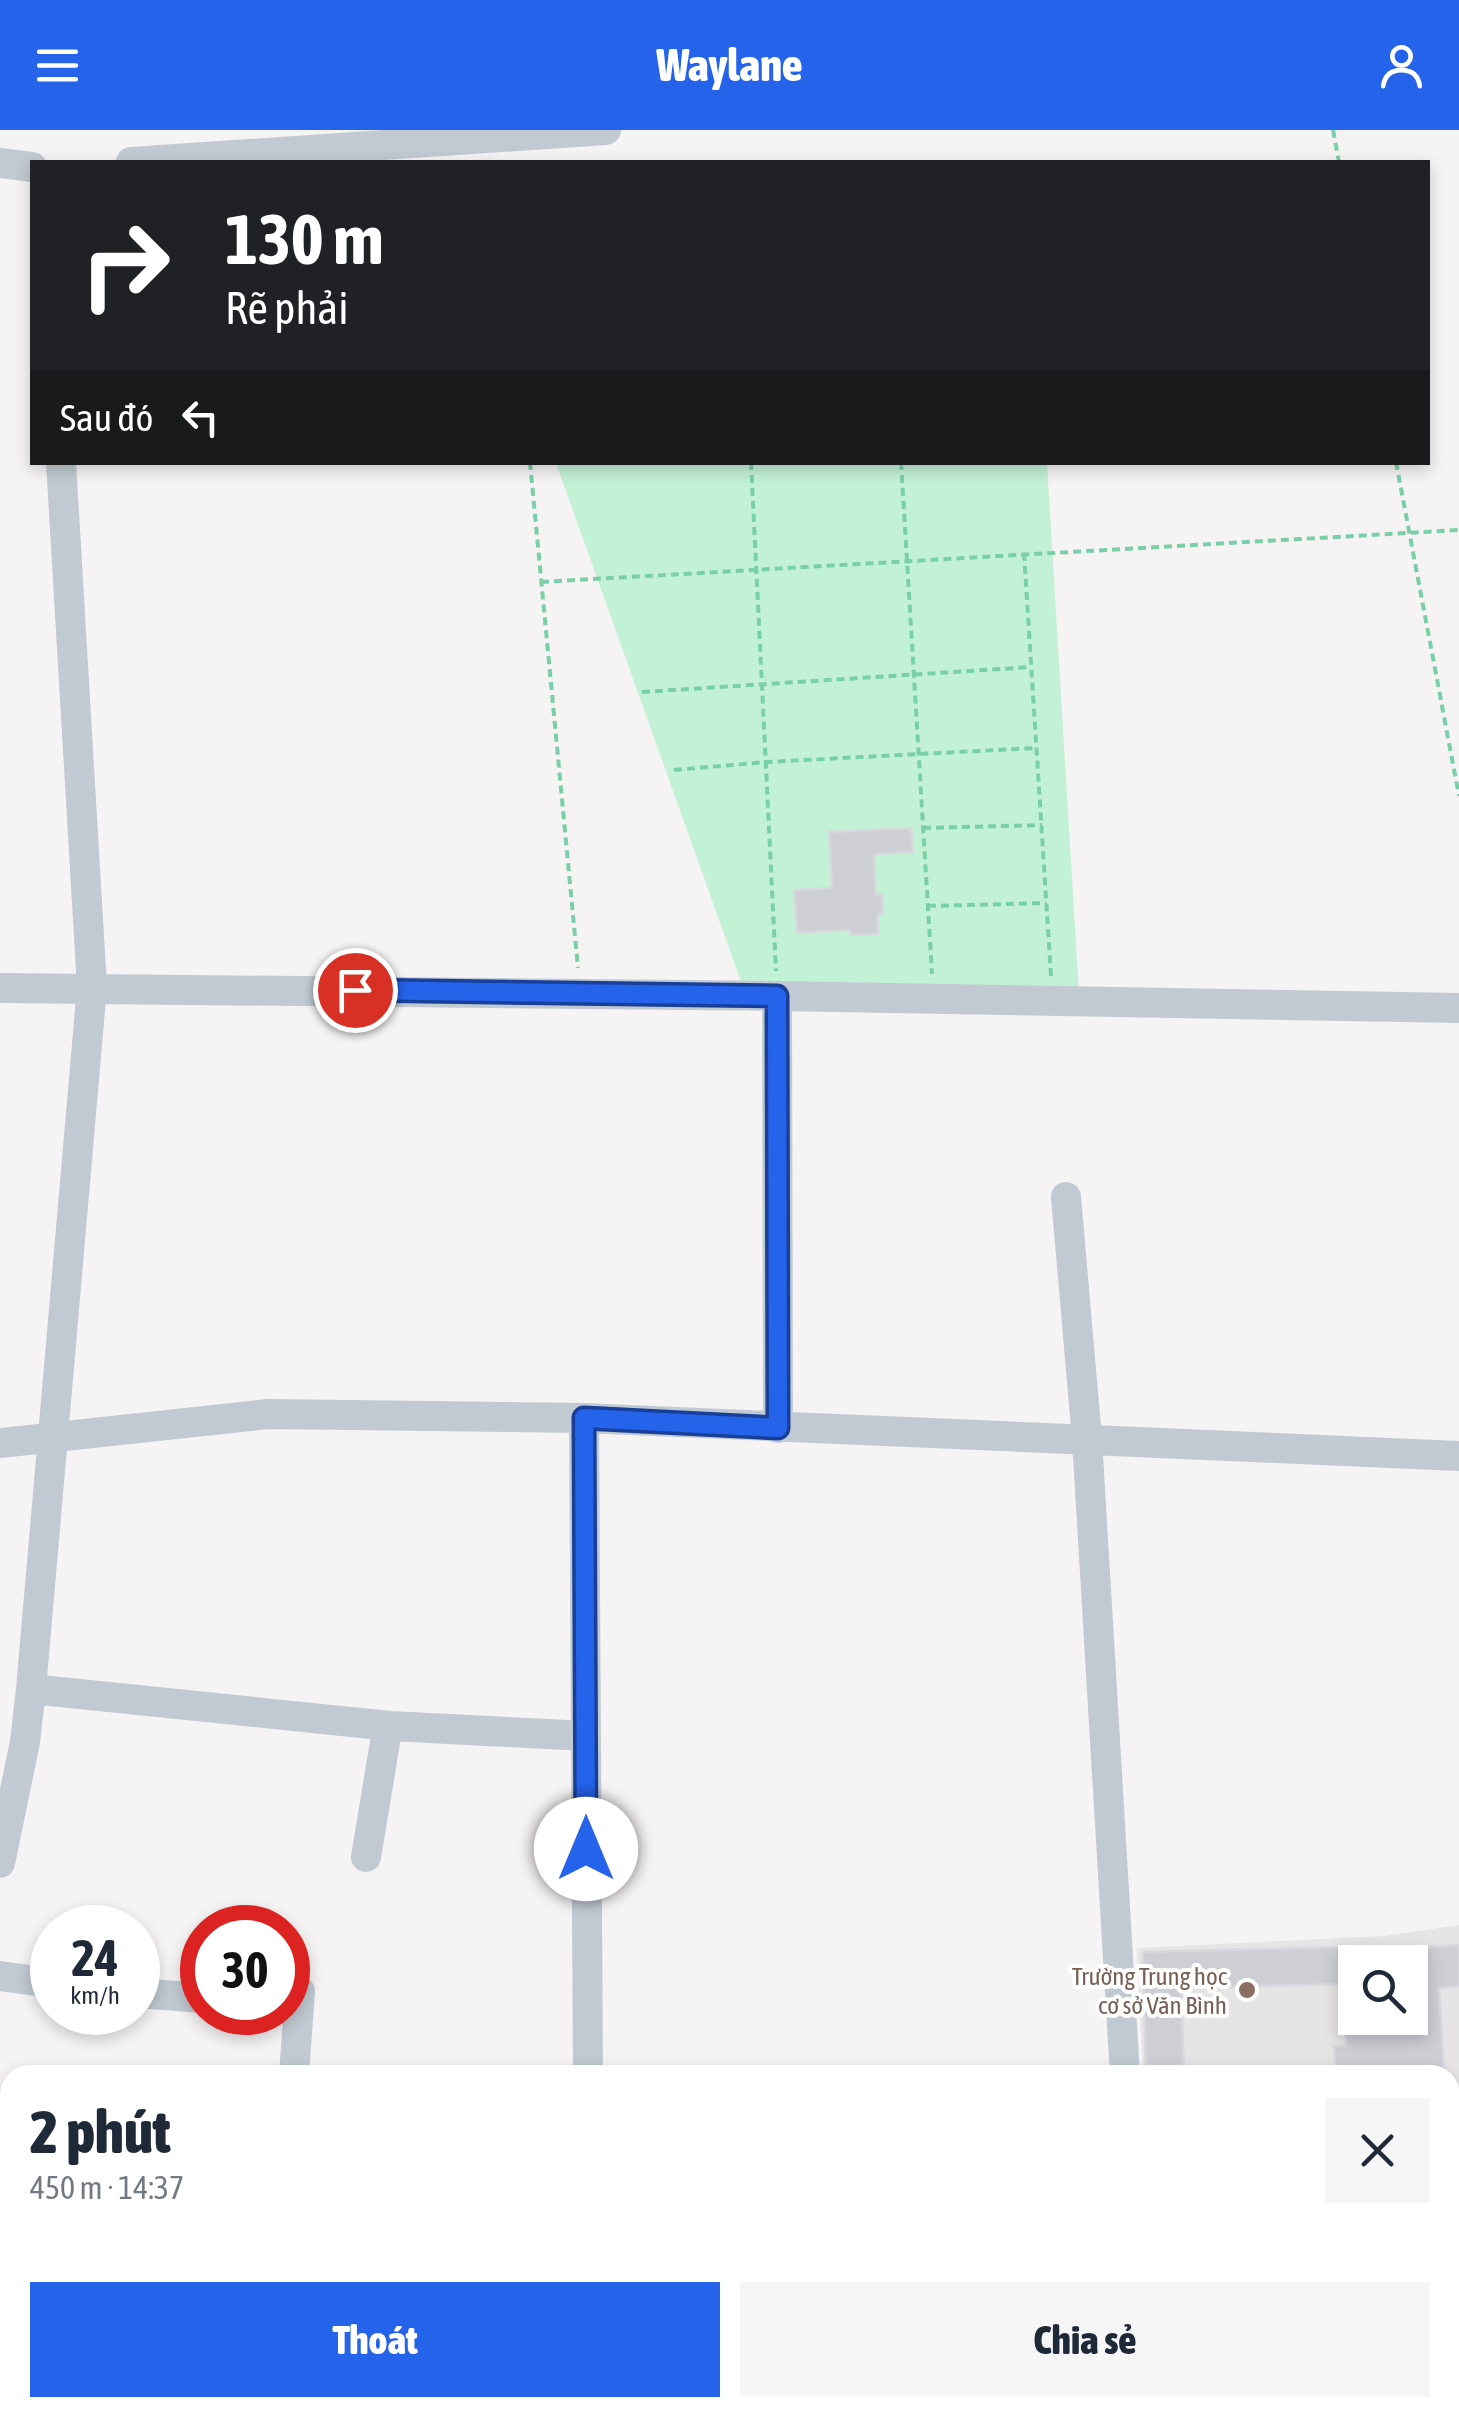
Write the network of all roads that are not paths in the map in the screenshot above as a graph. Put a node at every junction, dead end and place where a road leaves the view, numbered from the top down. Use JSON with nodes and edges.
{"nodes":[{"id":1,"x":606,"y":130,"type":"edge"},
{"id":2,"x":162,"y":160,"type":"edge"},
{"id":3,"x":0,"y":163,"type":"edge"},
{"id":4,"x":30,"y":167,"type":"edge"},
{"id":5,"x":61,"y":465,"type":"edge"},
{"id":6,"x":92,"y":987,"type":"junction"},
{"id":7,"x":0,"y":988,"type":"edge"},
{"id":8,"x":777,"y":996,"type":"junction"},
{"id":9,"x":1459,"y":1008,"type":"edge"},
{"id":10,"x":1066,"y":1198,"type":"dead end"},
{"id":11,"x":584,"y":1418,"type":"junction"},
{"id":12,"x":778,"y":1428,"type":"junction"},
{"id":13,"x":54,"y":1436,"type":"junction"},
{"id":14,"x":1087,"y":1439,"type":"junction"},
{"id":15,"x":0,"y":1443,"type":"edge"},
{"id":16,"x":1459,"y":1456,"type":"edge"},
{"id":17,"x":31,"y":1689,"type":"junction"},
{"id":18,"x":390,"y":1726,"type":"junction"},
{"id":19,"x":586,"y":1736,"type":"junction"},
{"id":20,"x":13,"y":1740,"type":"edge"},
{"id":21,"x":366,"y":1857,"type":"dead end"},
{"id":22,"x":0,"y":1863,"type":"edge"},
{"id":23,"x":0,"y":1976,"type":"edge"},
{"id":24,"x":30,"y":1980,"type":"edge"},
{"id":25,"x":298,"y":2035,"type":"edge"},
{"id":26,"x":295,"y":2065,"type":"edge"},
{"id":27,"x":588,"y":2065,"type":"edge"},
{"id":28,"x":1125,"y":2065,"type":"edge"}],
"edges":[{"from":1,"to":2,"type":"street"},
{"from":3,"to":4,"type":"street"},
{"from":5,"to":6,"type":"street"},
{"from":6,"to":7,"type":"street"},
{"from":6,"to":8,"type":"street"},
{"from":6,"to":13,"type":"street"},
{"from":8,"to":9,"type":"street"},
{"from":8,"to":12,"type":"street"},
{"from":10,"to":14,"type":"street"},
{"from":11,"to":12,"type":"street"},
{"from":11,"to":13,"type":"street"},
{"from":11,"to":19,"type":"street"},
{"from":12,"to":14,"type":"street"},
{"from":13,"to":15,"type":"street"},
{"from":13,"to":17,"type":"street"},
{"from":14,"to":16,"type":"street"},
{"from":14,"to":28,"type":"street"},
{"from":17,"to":18,"type":"street"},
{"from":17,"to":20,"type":"street"},
{"from":18,"to":19,"type":"street"},
{"from":18,"to":21,"type":"street"},
{"from":19,"to":27,"type":"street"},
{"from":20,"to":22,"type":"street"},
{"from":23,"to":24,"type":"street"},
{"from":25,"to":26,"type":"street"}]}
